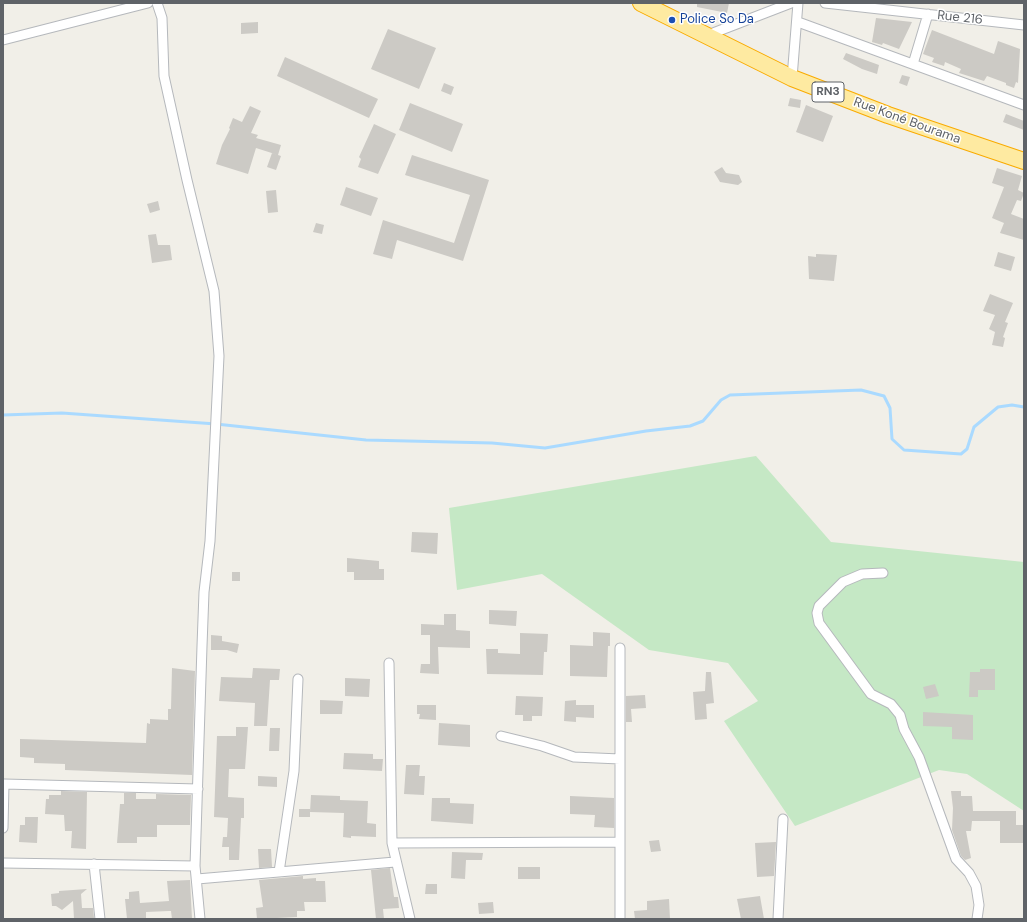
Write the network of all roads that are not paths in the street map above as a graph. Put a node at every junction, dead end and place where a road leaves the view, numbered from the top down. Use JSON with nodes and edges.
{"nodes":[{"id":1,"x":148,"y":3,"type":"edge"},
{"id":2,"x":157,"y":3,"type":"edge"},
{"id":3,"x":641,"y":3,"type":"edge"},
{"id":4,"x":791,"y":3,"type":"edge"},
{"id":5,"x":798,"y":3,"type":"edge"},
{"id":6,"x":824,"y":3,"type":"edge"},
{"id":7,"x":871,"y":6,"type":"edge"},
{"id":8,"x":928,"y":14,"type":"junction"},
{"id":9,"x":798,"y":22,"type":"junction"},
{"id":10,"x":1024,"y":25,"type":"edge"},
{"id":11,"x":708,"y":35,"type":"junction"},
{"id":12,"x":3,"y":40,"type":"edge"},
{"id":13,"x":913,"y":64,"type":"junction"},
{"id":14,"x":792,"y":78,"type":"junction"},
{"id":15,"x":1024,"y":105,"type":"edge"},
{"id":16,"x":1024,"y":161,"type":"edge"},
{"id":17,"x":883,"y":573,"type":"dead end"},
{"id":18,"x":620,"y":648,"type":"dead end"},
{"id":19,"x":389,"y":663,"type":"dead end"},
{"id":20,"x":298,"y":679,"type":"dead end"},
{"id":21,"x":501,"y":736,"type":"dead end"},
{"id":22,"x":620,"y":759,"type":"junction"},
{"id":23,"x":198,"y":789,"type":"junction"},
{"id":24,"x":782,"y":819,"type":"dead end"},
{"id":25,"x":3,"y":828,"type":"edge"},
{"id":26,"x":620,"y":842,"type":"junction"},
{"id":27,"x":392,"y":843,"type":"junction"},
{"id":28,"x":395,"y":862,"type":"junction"},
{"id":29,"x":3,"y":863,"type":"edge"},
{"id":30,"x":94,"y":864,"type":"junction"},
{"id":31,"x":196,"y":866,"type":"junction"},
{"id":32,"x":279,"y":872,"type":"junction"},
{"id":33,"x":197,"y":879,"type":"junction"},
{"id":34,"x":100,"y":919,"type":"edge"},
{"id":35,"x":200,"y":919,"type":"edge"},
{"id":36,"x":410,"y":919,"type":"edge"},
{"id":37,"x":620,"y":919,"type":"edge"},
{"id":38,"x":778,"y":919,"type":"edge"},
{"id":39,"x":977,"y":919,"type":"edge"}],
"edges":[{"from":1,"to":12,"type":"street"},
{"from":2,"to":23,"type":"street"},
{"from":3,"to":11,"type":"highway","name":"Rue Koné Bourama","number":"RN3"},
{"from":4,"to":11,"type":"street"},
{"from":5,"to":9,"type":"street"},
{"from":6,"to":7,"type":"street","name":"Rue 216"},
{"from":7,"to":8,"type":"street","name":"Rue 216"},
{"from":8,"to":10,"type":"street","name":"Rue 216"},
{"from":8,"to":13,"type":"street"},
{"from":9,"to":13,"type":"street"},
{"from":9,"to":14,"type":"street"},
{"from":11,"to":14,"type":"highway","name":"Rue Koné Bourama","number":"RN3"},
{"from":13,"to":15,"type":"street"},
{"from":14,"to":16,"type":"highway","name":"Rue Koné Bourama","number":"RN3"},
{"from":17,"to":39,"type":"street"},
{"from":18,"to":22,"type":"street"},
{"from":19,"to":27,"type":"street"},
{"from":20,"to":32,"type":"street"},
{"from":21,"to":22,"type":"street"},
{"from":22,"to":26,"type":"street"},
{"from":23,"to":25,"type":"street"},
{"from":23,"to":31,"type":"street"},
{"from":24,"to":38,"type":"street"},
{"from":26,"to":27,"type":"street"},
{"from":26,"to":37,"type":"street"},
{"from":27,"to":28,"type":"street"},
{"from":28,"to":32,"type":"street"},
{"from":28,"to":36,"type":"street"},
{"from":29,"to":30,"type":"street"},
{"from":30,"to":31,"type":"street"},
{"from":30,"to":34,"type":"street"},
{"from":31,"to":33,"type":"street"},
{"from":32,"to":33,"type":"street"},
{"from":33,"to":35,"type":"street"}]}
